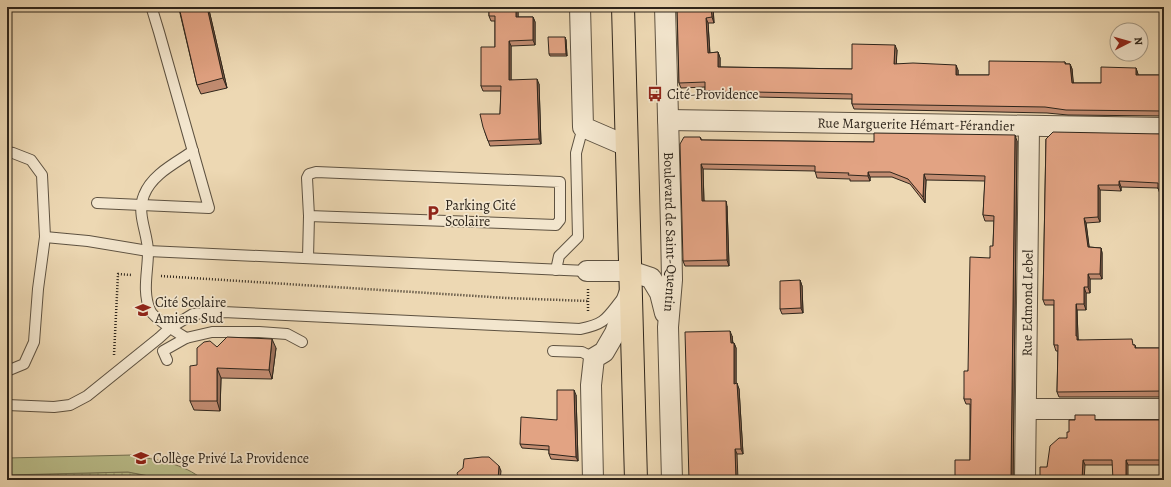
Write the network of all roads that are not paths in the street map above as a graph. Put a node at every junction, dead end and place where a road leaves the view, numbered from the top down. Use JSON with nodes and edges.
{"nodes":[{"id":1,"x":150,"y":7,"type":"edge"},
{"id":2,"x":580,"y":7,"type":"edge"},
{"id":3,"x":623,"y":7,"type":"edge"},
{"id":4,"x":665,"y":7,"type":"edge"},
{"id":5,"x":668,"y":120,"type":"junction"},
{"id":6,"x":1029,"y":126,"type":"junction"},
{"id":7,"x":583,"y":127,"type":"junction"},
{"id":8,"x":1164,"y":128,"type":"edge"},
{"id":9,"x":627,"y":146,"type":"junction"},
{"id":10,"x":193,"y":151,"type":"junction"},
{"id":11,"x":7,"y":152,"type":"edge"},
{"id":12,"x":96,"y":203,"type":"dead end"},
{"id":13,"x":141,"y":205,"type":"junction"},
{"id":14,"x":309,"y":216,"type":"junction"},
{"id":15,"x":45,"y":237,"type":"junction"},
{"id":16,"x":148,"y":251,"type":"junction"},
{"id":17,"x":308,"y":258,"type":"junction"},
{"id":18,"x":556,"y":270,"type":"junction"},
{"id":19,"x":587,"y":271,"type":"joint"},
{"id":20,"x":630,"y":279,"type":"junction"},
{"id":21,"x":668,"y":327,"type":"junction"},
{"id":22,"x":170,"y":328,"type":"junction"},
{"id":23,"x":186,"y":338,"type":"junction"},
{"id":24,"x":302,"y":342,"type":"dead end"},
{"id":25,"x":553,"y":351,"type":"dead end"},
{"id":26,"x":594,"y":358,"type":"junction"},
{"id":27,"x":167,"y":360,"type":"dead end"},
{"id":28,"x":7,"y":371,"type":"edge"},
{"id":29,"x":7,"y":405,"type":"edge"},
{"id":30,"x":1026,"y":409,"type":"junction"},
{"id":31,"x":1164,"y":409,"type":"edge"},
{"id":32,"x":593,"y":480,"type":"edge"},
{"id":33,"x":636,"y":480,"type":"edge"},
{"id":34,"x":672,"y":480,"type":"edge"},
{"id":35,"x":1025,"y":480,"type":"edge"}],
"edges":[{"from":1,"to":10,"type":"lane"},
{"from":2,"to":7,"type":"street"},
{"from":3,"to":9,"type":"main road"},
{"from":4,"to":5,"type":"street","name":"Boulevard de Saint-Quentin"},
{"from":5,"to":6,"type":"street","name":"Rue Marguerite Hémart-Férandier"},
{"from":5,"to":21,"type":"street","name":"Boulevard de Saint-Quentin"},
{"from":6,"to":8,"type":"street","name":"Rue Marguerite Hémart-Férandier"},
{"from":6,"to":30,"type":"street","name":"Rue Edmond Lebel"},
{"from":7,"to":9,"type":"street"},
{"from":7,"to":18,"type":"lane"},
{"from":9,"to":20,"type":"main road"},
{"from":10,"to":13,"type":"lane"},
{"from":10,"to":13,"type":"lane"},
{"from":11,"to":15,"type":"lane"},
{"from":12,"to":13,"type":"lane"},
{"from":13,"to":16,"type":"lane"},
{"from":14,"to":14,"type":"lane"},
{"from":14,"to":17,"type":"lane"},
{"from":15,"to":16,"type":"lane"},
{"from":15,"to":28,"type":"lane"},
{"from":16,"to":17,"type":"lane"},
{"from":16,"to":22,"type":"lane"},
{"from":17,"to":18,"type":"lane"},
{"from":18,"to":19,"type":"lane"},
{"from":19,"to":20,"type":"street"},
{"from":20,"to":21,"type":"street"},
{"from":20,"to":22,"type":"lane"},
{"from":20,"to":26,"type":"street"},
{"from":20,"to":33,"type":"main road"},
{"from":21,"to":34,"type":"street","name":"Boulevard de Saint-Quentin"},
{"from":22,"to":23,"type":"lane"},
{"from":22,"to":29,"type":"lane"},
{"from":23,"to":24,"type":"lane"},
{"from":23,"to":27,"type":"lane"},
{"from":25,"to":26,"type":"lane"},
{"from":26,"to":32,"type":"street"},
{"from":30,"to":31,"type":"street"},
{"from":30,"to":35,"type":"street","name":"Rue Edmond Lebel"}]}
